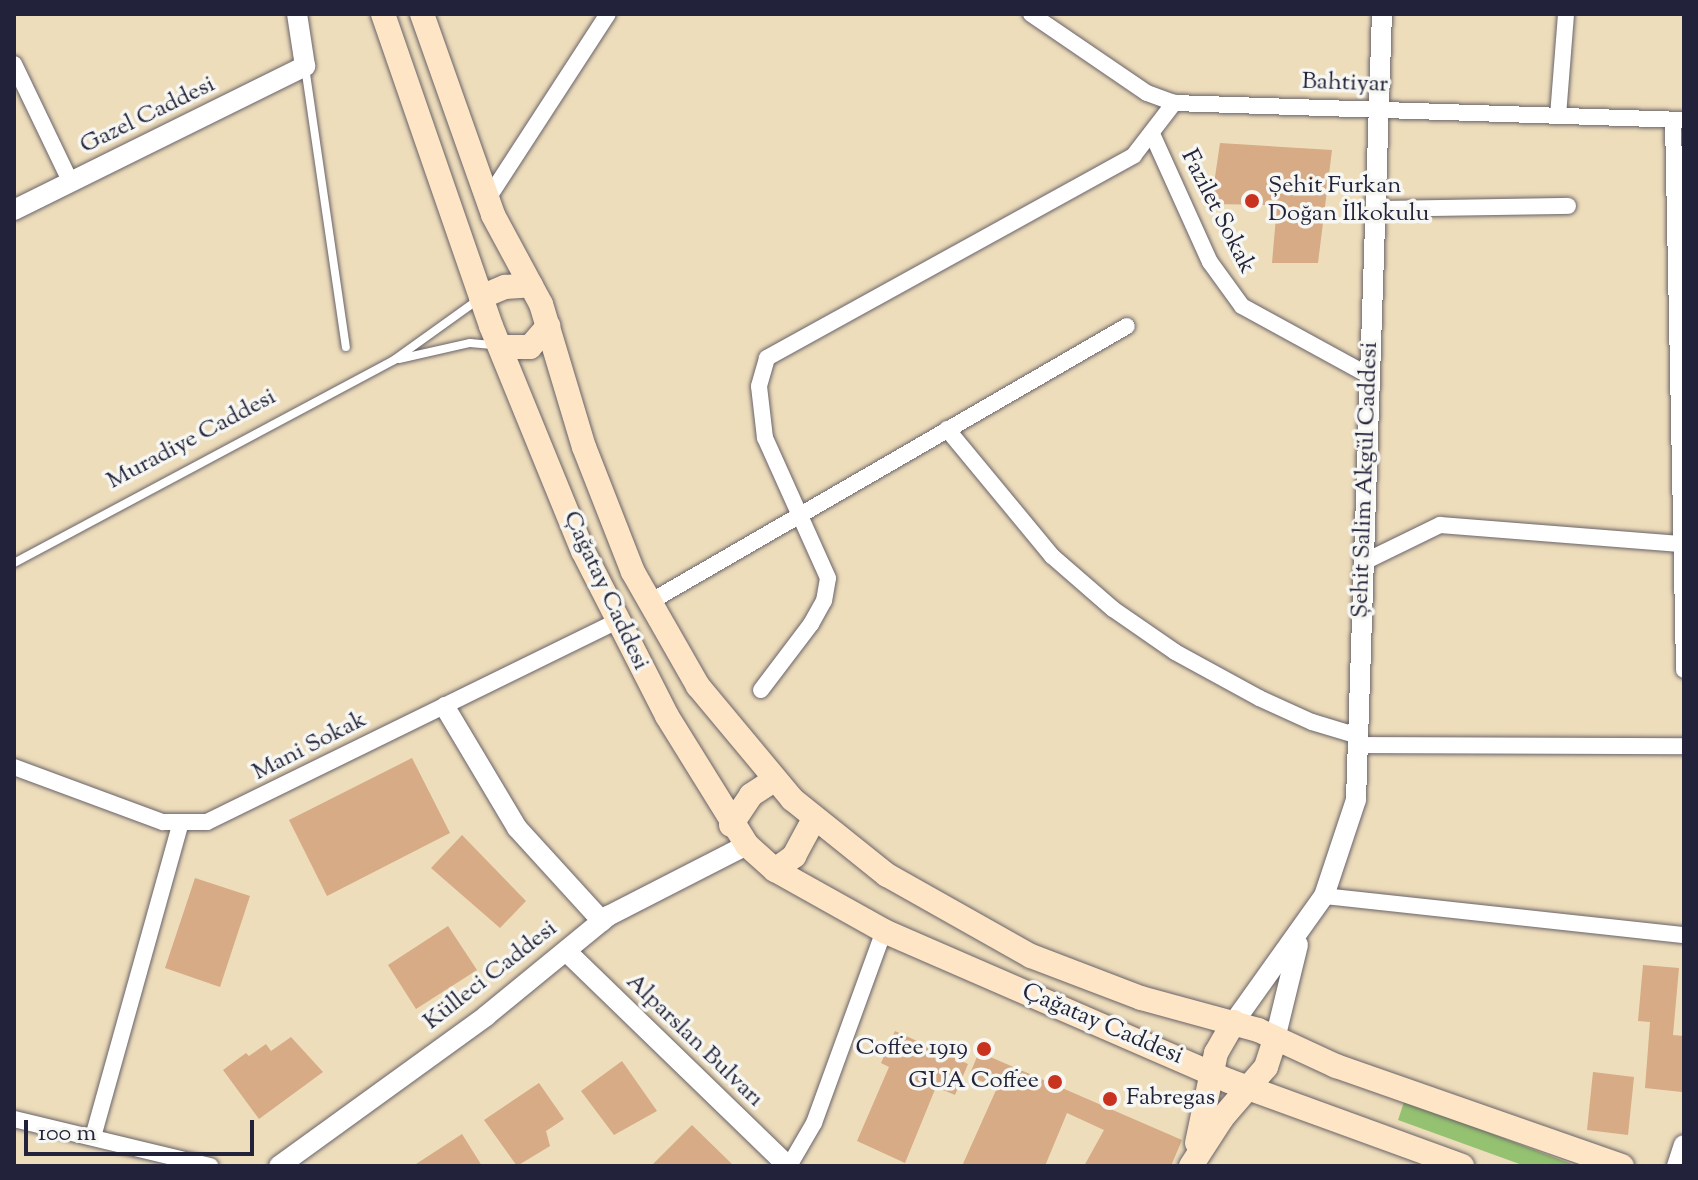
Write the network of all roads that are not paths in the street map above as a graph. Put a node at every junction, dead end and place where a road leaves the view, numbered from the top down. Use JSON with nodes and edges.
{"nodes":[{"id":1,"x":297,"y":14,"type":"edge"},
{"id":2,"x":383,"y":14,"type":"edge"},
{"id":3,"x":422,"y":14,"type":"edge"},
{"id":4,"x":607,"y":14,"type":"edge"},
{"id":5,"x":1031,"y":14,"type":"edge"},
{"id":6,"x":1382,"y":14,"type":"edge"},
{"id":7,"x":1566,"y":14,"type":"edge"},
{"id":8,"x":14,"y":64,"type":"edge"},
{"id":9,"x":305,"y":66,"type":"junction"},
{"id":10,"x":1174,"y":103,"type":"junction"},
{"id":11,"x":1379,"y":109,"type":"junction"},
{"id":12,"x":1558,"y":116,"type":"junction"},
{"id":13,"x":1678,"y":120,"type":"edge"},
{"id":14,"x":1153,"y":136,"type":"junction"},
{"id":15,"x":71,"y":183,"type":"junction"},
{"id":16,"x":487,"y":200,"type":"junction"},
{"id":17,"x":1568,"y":206,"type":"dead end"},
{"id":18,"x":1375,"y":209,"type":"junction"},
{"id":19,"x":14,"y":210,"type":"edge"},
{"id":20,"x":531,"y":285,"type":"junction"},
{"id":21,"x":481,"y":297,"type":"junction"},
{"id":22,"x":548,"y":326,"type":"junction"},
{"id":23,"x":1127,"y":326,"type":"dead end"},
{"id":24,"x":346,"y":347,"type":"dead end"},
{"id":25,"x":501,"y":347,"type":"junction"},
{"id":26,"x":394,"y":360,"type":"junction"},
{"id":27,"x":1370,"y":376,"type":"junction"},
{"id":28,"x":947,"y":429,"type":"junction"},
{"id":29,"x":800,"y":514,"type":"junction"},
{"id":30,"x":1680,"y":544,"type":"junction"},
{"id":31,"x":1364,"y":562,"type":"junction"},
{"id":32,"x":14,"y":563,"type":"edge"},
{"id":33,"x":1682,"y":570,"type":"edge"},
{"id":34,"x":648,"y":603,"type":"junction"},
{"id":35,"x":616,"y":622,"type":"junction"},
{"id":36,"x":1684,"y":670,"type":"edge"},
{"id":37,"x":761,"y":690,"type":"dead end"},
{"id":38,"x":445,"y":707,"type":"junction"},
{"id":39,"x":1358,"y":740,"type":"junction"},
{"id":40,"x":1684,"y":746,"type":"edge"},
{"id":41,"x":14,"y":767,"type":"edge"},
{"id":42,"x":774,"y":780,"type":"junction"},
{"id":43,"x":814,"y":819,"type":"junction"},
{"id":44,"x":180,"y":825,"type":"junction"},
{"id":45,"x":731,"y":825,"type":"junction"},
{"id":46,"x":747,"y":845,"type":"junction"},
{"id":47,"x":775,"y":870,"type":"junction"},
{"id":48,"x":1324,"y":896,"type":"junction"},
{"id":49,"x":602,"y":921,"type":"junction"},
{"id":50,"x":884,"y":931,"type":"junction"},
{"id":51,"x":1301,"y":934,"type":"junction"},
{"id":52,"x":1684,"y":935,"type":"edge"},
{"id":53,"x":566,"y":951,"type":"junction"},
{"id":54,"x":1234,"y":1022,"type":"junction"},
{"id":55,"x":1275,"y":1039,"type":"junction"},
{"id":56,"x":1213,"y":1075,"type":"junction"},
{"id":57,"x":1248,"y":1088,"type":"junction"},
{"id":58,"x":14,"y":1119,"type":"edge"},
{"id":59,"x":93,"y":1137,"type":"junction"},
{"id":60,"x":1684,"y":1145,"type":"edge"},
{"id":61,"x":1449,"y":1164,"type":"edge"},
{"id":62,"x":1191,"y":1165,"type":"edge"},
{"id":63,"x":210,"y":1166,"type":"edge"},
{"id":64,"x":279,"y":1166,"type":"edge"},
{"id":65,"x":788,"y":1166,"type":"edge"},
{"id":66,"x":1622,"y":1166,"type":"edge"},
{"id":67,"x":1677,"y":1166,"type":"edge"}],
"edges":[{"from":1,"to":9,"type":"street"},
{"from":2,"to":21,"type":"main road","name":"Çağatay Caddesi"},
{"from":3,"to":16,"type":"main road","name":"Çağatay Caddesi"},
{"from":4,"to":16,"type":"street"},
{"from":5,"to":10,"type":"street","name":"Bahtiyar"},
{"from":6,"to":11,"type":"street","name":"Şehit Salim Akgül Caddesi"},
{"from":7,"to":12,"type":"street"},
{"from":8,"to":15,"type":"street"},
{"from":9,"to":15,"type":"street","name":"Gazel Caddesi"},
{"from":9,"to":24,"type":"lane"},
{"from":10,"to":11,"type":"street","name":"Bahtiyar"},
{"from":10,"to":14,"type":"street"},
{"from":11,"to":12,"type":"street","name":"Bahtiyar"},
{"from":11,"to":18,"type":"street","name":"Şehit Salim Akgül Caddesi"},
{"from":12,"to":13,"type":"street","name":"Bahtiyar"},
{"from":13,"to":30,"type":"street"},
{"from":14,"to":27,"type":"street","name":"Fazilet Sokak"},
{"from":14,"to":29,"type":"street"},
{"from":15,"to":19,"type":"street","name":"Gazel Caddesi"},
{"from":16,"to":20,"type":"main road","name":"Çağatay Caddesi"},
{"from":17,"to":18,"type":"street"},
{"from":18,"to":27,"type":"street","name":"Şehit Salim Akgül Caddesi"},
{"from":20,"to":21,"type":"main road"},
{"from":20,"to":22,"type":"main road","name":"Çağatay Caddesi"},
{"from":21,"to":25,"type":"main road","name":"Çağatay Caddesi"},
{"from":21,"to":26,"type":"lane","name":"Muradiye Caddesi"},
{"from":22,"to":25,"type":"main road"},
{"from":22,"to":34,"type":"main road","name":"Çağatay Caddesi"},
{"from":23,"to":28,"type":"street"},
{"from":25,"to":26,"type":"lane","name":"Muradiye Caddesi"},
{"from":25,"to":35,"type":"main road","name":"Çağatay Caddesi"},
{"from":26,"to":32,"type":"lane","name":"Muradiye Caddesi"},
{"from":27,"to":31,"type":"street","name":"Şehit Salim Akgül Caddesi"},
{"from":28,"to":29,"type":"street"},
{"from":28,"to":39,"type":"street"},
{"from":29,"to":34,"type":"street"},
{"from":29,"to":37,"type":"street"},
{"from":30,"to":31,"type":"street"},
{"from":30,"to":33,"type":"street"},
{"from":31,"to":39,"type":"street","name":"Şehit Salim Akgül Caddesi"},
{"from":33,"to":36,"type":"street"},
{"from":34,"to":42,"type":"main road","name":"Çağatay Caddesi"},
{"from":35,"to":38,"type":"street","name":"Mani Sokak"},
{"from":35,"to":45,"type":"main road","name":"Çağatay Caddesi"},
{"from":38,"to":44,"type":"street","name":"Mani Sokak"},
{"from":38,"to":49,"type":"street"},
{"from":39,"to":40,"type":"street"},
{"from":39,"to":48,"type":"street","name":"Şehit Salim Akgül Caddesi"},
{"from":41,"to":44,"type":"street"},
{"from":42,"to":43,"type":"main road","name":"Çağatay Caddesi"},
{"from":42,"to":45,"type":"main road"},
{"from":43,"to":47,"type":"main road"},
{"from":43,"to":54,"type":"main road","name":"Çağatay Caddesi"},
{"from":44,"to":59,"type":"street"},
{"from":45,"to":46,"type":"main road","name":"Çağatay Caddesi"},
{"from":46,"to":47,"type":"main road","name":"Çağatay Caddesi"},
{"from":46,"to":49,"type":"street","name":"Külleci Caddesi"},
{"from":47,"to":50,"type":"main road","name":"Çağatay Caddesi"},
{"from":48,"to":51,"type":"street","name":"Şehit Salim Akgül Caddesi"},
{"from":48,"to":52,"type":"street"},
{"from":49,"to":53,"type":"street","name":"Külleci Caddesi"},
{"from":50,"to":56,"type":"main road","name":"Çağatay Caddesi"},
{"from":50,"to":65,"type":"street"},
{"from":51,"to":54,"type":"street","name":"Şehit Salim Akgül Caddesi"},
{"from":51,"to":55,"type":"street","name":"Şehit Salim Akgül Caddesi"},
{"from":53,"to":64,"type":"street","name":"Külleci Caddesi"},
{"from":53,"to":65,"type":"street","name":"Alparslan Bulvarı"},
{"from":54,"to":55,"type":"main road","name":"Çağatay Caddesi"},
{"from":54,"to":56,"type":"main road","name":"Çağatay Caddesi"},
{"from":55,"to":57,"type":"main road"},
{"from":55,"to":66,"type":"main road","name":"Çağatay Caddesi"},
{"from":56,"to":57,"type":"main road","name":"Çağatay Caddesi"},
{"from":56,"to":62,"type":"main road"},
{"from":57,"to":61,"type":"main road","name":"Çağatay Caddesi"},
{"from":57,"to":62,"type":"main road"},
{"from":58,"to":59,"type":"street"},
{"from":59,"to":63,"type":"street"},
{"from":60,"to":67,"type":"street"}]}
